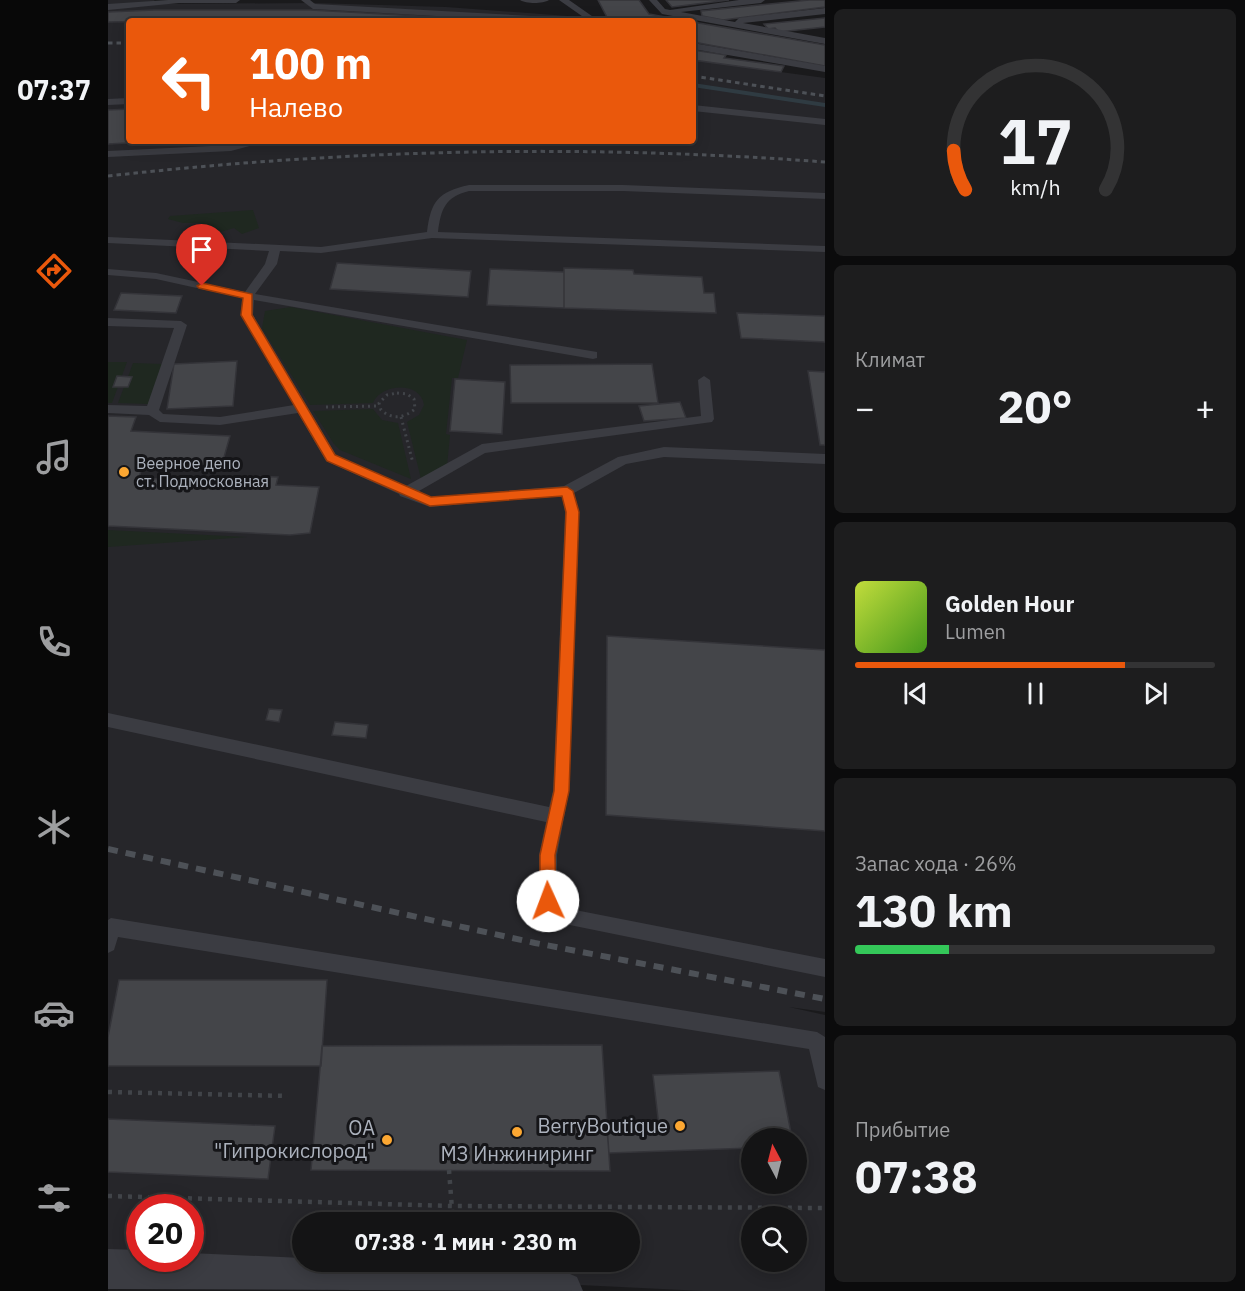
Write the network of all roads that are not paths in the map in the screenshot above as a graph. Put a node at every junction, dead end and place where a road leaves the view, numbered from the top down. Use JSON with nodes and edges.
{"nodes":[{"id":1,"x":237,"y":0,"type":"edge"},
{"id":2,"x":304,"y":0,"type":"edge"},
{"id":3,"x":524,"y":0,"type":"edge"},
{"id":4,"x":563,"y":0,"type":"edge"},
{"id":5,"x":653,"y":0,"type":"edge"},
{"id":6,"x":761,"y":0,"type":"edge"},
{"id":7,"x":174,"y":1,"type":"edge"},
{"id":8,"x":542,"y":1,"type":"edge"},
{"id":9,"x":108,"y":7,"type":"edge"},
{"id":10,"x":662,"y":11,"type":"junction"},
{"id":11,"x":825,"y":11,"type":"edge"},
{"id":12,"x":523,"y":18,"type":"edge"},
{"id":13,"x":541,"y":18,"type":"edge"},
{"id":14,"x":590,"y":18,"type":"edge"},
{"id":15,"x":721,"y":23,"type":"junction"},
{"id":16,"x":825,"y":32,"type":"edge"},
{"id":17,"x":794,"y":35,"type":"junction"},
{"id":18,"x":825,"y":41,"type":"edge"},
{"id":19,"x":696,"y":47,"type":"edge"},
{"id":20,"x":825,"y":69,"type":"edge"},
{"id":21,"x":126,"y":101,"type":"edge"},
{"id":22,"x":108,"y":102,"type":"edge"},
{"id":23,"x":696,"y":108,"type":"edge"},
{"id":24,"x":825,"y":122,"type":"edge"},
{"id":25,"x":249,"y":144,"type":"edge"},
{"id":26,"x":108,"y":154,"type":"edge"},
{"id":27,"x":825,"y":196,"type":"edge"},
{"id":28,"x":432,"y":235,"type":"junction"},
{"id":29,"x":108,"y":240,"type":"edge"},
{"id":30,"x":276,"y":247,"type":"junction"},
{"id":31,"x":825,"y":249,"type":"edge"},
{"id":32,"x":109,"y":273,"type":"edge"},
{"id":33,"x":248,"y":296,"type":"junction"},
{"id":34,"x":108,"y":322,"type":"edge"},
{"id":35,"x":593,"y":355,"type":"dead end"},
{"id":36,"x":704,"y":380,"type":"dead end"},
{"id":37,"x":302,"y":408,"type":"junction"},
{"id":38,"x":108,"y":409,"type":"edge"},
{"id":39,"x":152,"y":411,"type":"junction"},
{"id":40,"x":825,"y":459,"type":"edge"},
{"id":41,"x":412,"y":489,"type":"junction"},
{"id":42,"x":567,"y":491,"type":"junction"},
{"id":43,"x":108,"y":720,"type":"edge"},
{"id":44,"x":555,"y":816,"type":"junction"},
{"id":45,"x":108,"y":944,"type":"edge"},
{"id":46,"x":825,"y":968,"type":"edge"},
{"id":47,"x":825,"y":1080,"type":"edge"},
{"id":48,"x":108,"y":1269,"type":"edge"},
{"id":49,"x":515,"y":1290,"type":"edge"},
{"id":50,"x":563,"y":1291,"type":"edge"}],
"edges":[{"from":1,"to":7,"type":"lane"},
{"from":2,"to":12,"type":"lane"},
{"from":3,"to":8,"type":"lane"},
{"from":4,"to":14,"type":"lane"},
{"from":5,"to":10,"type":"lane"},
{"from":6,"to":10,"type":"lane"},
{"from":7,"to":9,"type":"lane"},
{"from":8,"to":13,"type":"lane"},
{"from":10,"to":15,"type":"lane"},
{"from":11,"to":15,"type":"lane"},
{"from":15,"to":17,"type":"lane"},
{"from":16,"to":17,"type":"lane"},
{"from":17,"to":18,"type":"lane"},
{"from":19,"to":20,"type":"lane"},
{"from":21,"to":22,"type":"lane"},
{"from":23,"to":24,"type":"lane"},
{"from":25,"to":26,"type":"lane"},
{"from":27,"to":28,"type":"lane"},
{"from":28,"to":30,"type":"lane"},
{"from":28,"to":31,"type":"lane"},
{"from":29,"to":30,"type":"lane"},
{"from":30,"to":33,"type":"lane"},
{"from":32,"to":33,"type":"lane"},
{"from":33,"to":35,"type":"lane"},
{"from":33,"to":37,"type":"lane"},
{"from":34,"to":39,"type":"lane"},
{"from":36,"to":41,"type":"lane"},
{"from":37,"to":39,"type":"lane"},
{"from":37,"to":41,"type":"lane"},
{"from":38,"to":39,"type":"lane"},
{"from":40,"to":42,"type":"lane"},
{"from":41,"to":42,"type":"lane"},
{"from":42,"to":44,"type":"lane"},
{"from":43,"to":44,"type":"lane"},
{"from":44,"to":46,"type":"lane"},
{"from":45,"to":47,"type":"lane"},
{"from":48,"to":49,"type":"street"},
{"from":49,"to":50,"type":"street"}]}
